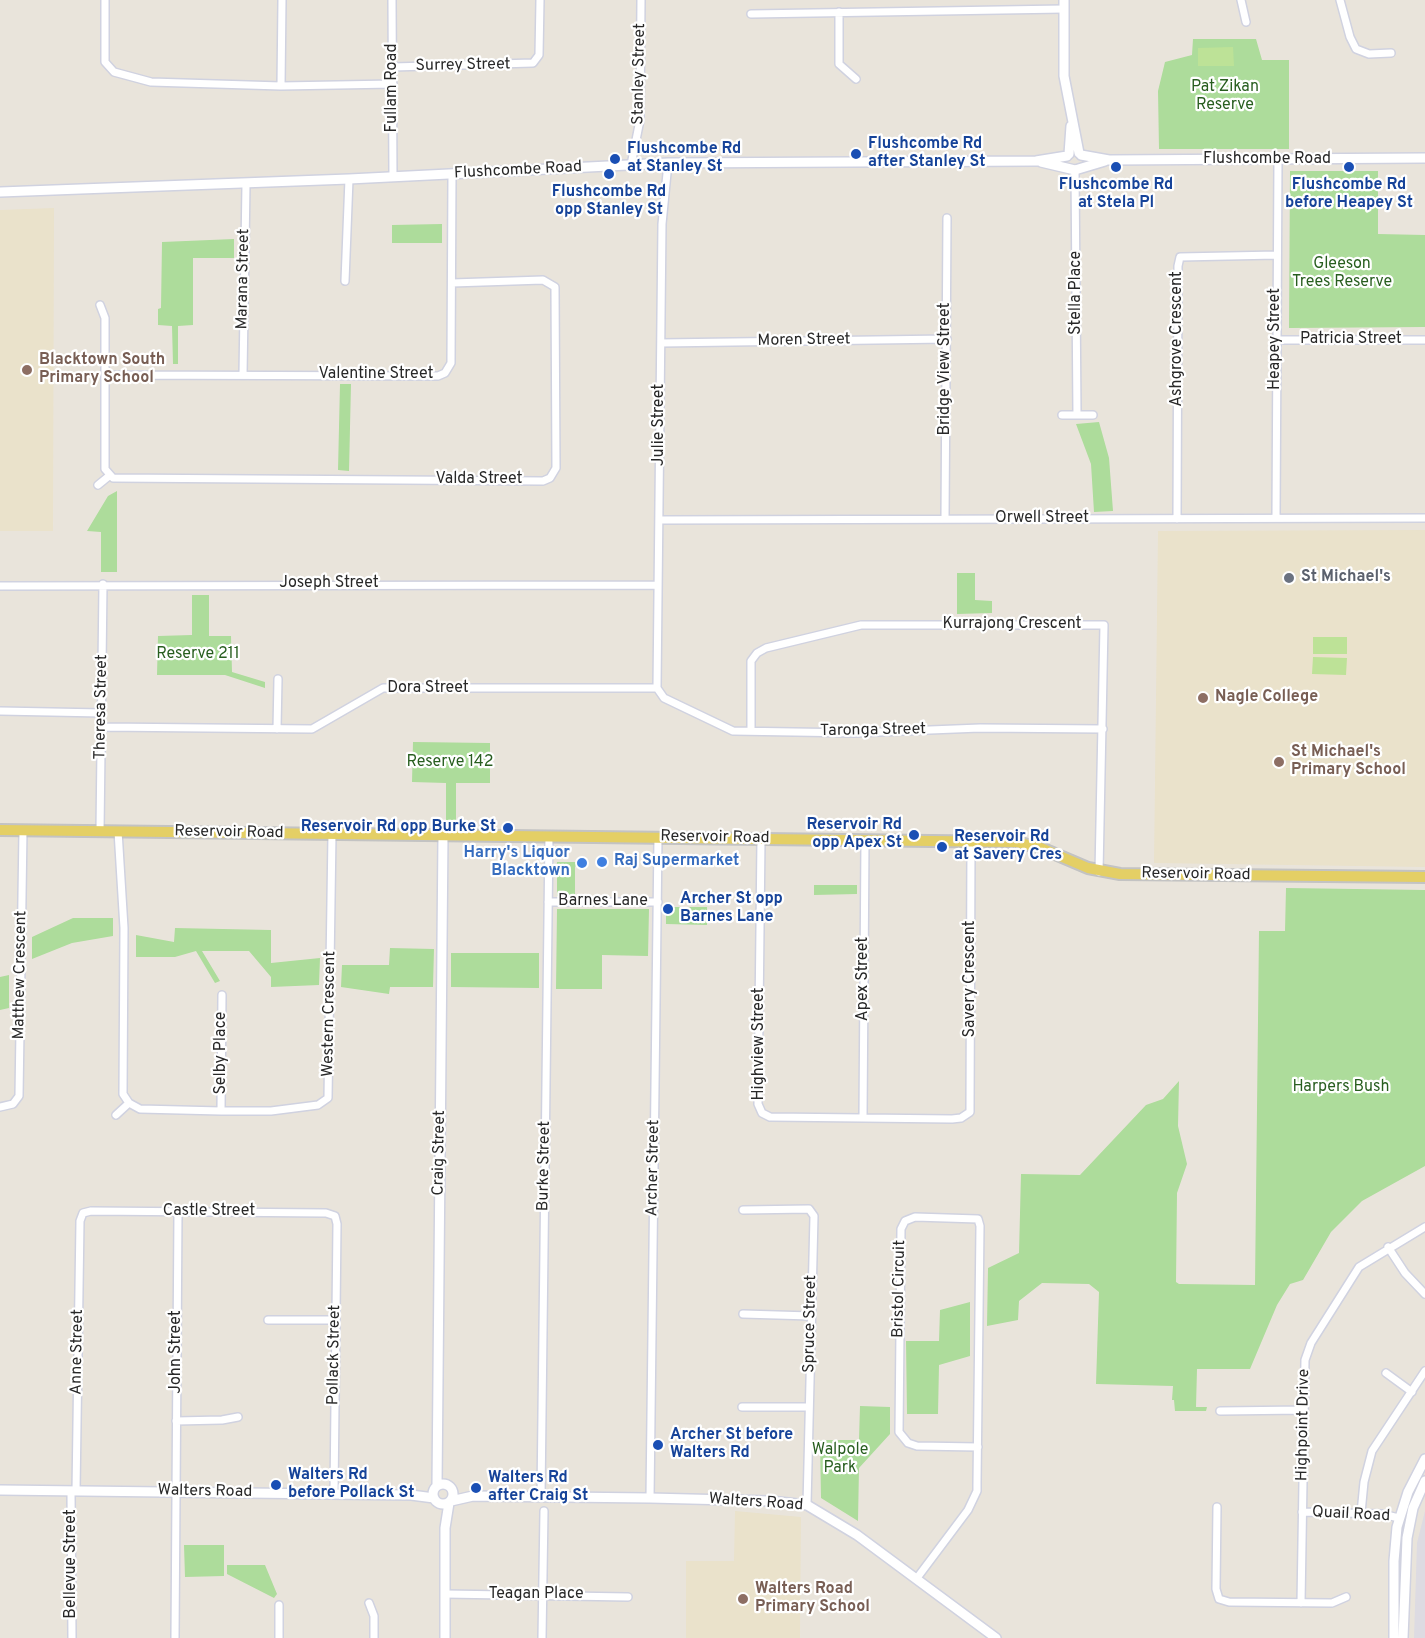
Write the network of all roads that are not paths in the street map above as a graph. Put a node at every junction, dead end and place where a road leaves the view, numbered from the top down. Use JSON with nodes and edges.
{"nodes":[{"id":1,"x":105,"y":0,"type":"edge"},
{"id":2,"x":282,"y":0,"type":"edge"},
{"id":3,"x":392,"y":0,"type":"edge"},
{"id":4,"x":540,"y":0,"type":"edge"},
{"id":5,"x":641,"y":0,"type":"edge"},
{"id":6,"x":1241,"y":0,"type":"edge"},
{"id":7,"x":1340,"y":0,"type":"edge"},
{"id":8,"x":1064,"y":5,"type":"edge"},
{"id":9,"x":839,"y":12,"type":"junction"},
{"id":10,"x":751,"y":14,"type":"dead end"},
{"id":11,"x":1246,"y":22,"type":"dead end"},
{"id":12,"x":1391,"y":53,"type":"dead end"},
{"id":13,"x":393,"y":67,"type":"junction"},
{"id":14,"x":856,"y":79,"type":"dead end"},
{"id":15,"x":393,"y":84,"type":"junction"},
{"id":16,"x":281,"y":86,"type":"junction"},
{"id":17,"x":637,"y":147,"type":"junction"},
{"id":18,"x":1074,"y":154,"type":"junction"},
{"id":19,"x":1425,"y":158,"type":"edge"},
{"id":20,"x":1278,"y":159,"type":"junction"},
{"id":21,"x":1109,"y":160,"type":"junction"},
{"id":22,"x":1036,"y":161,"type":"junction"},
{"id":23,"x":668,"y":163,"type":"junction"},
{"id":24,"x":648,"y":164,"type":"junction"},
{"id":25,"x":631,"y":165,"type":"junction"},
{"id":26,"x":1074,"y":169,"type":"junction"},
{"id":27,"x":452,"y":174,"type":"junction"},
{"id":28,"x":393,"y":177,"type":"junction"},
{"id":29,"x":349,"y":179,"type":"junction"},
{"id":30,"x":246,"y":184,"type":"junction"},
{"id":31,"x":0,"y":192,"type":"edge"},
{"id":32,"x":947,"y":218,"type":"dead end"},
{"id":33,"x":1277,"y":255,"type":"junction"},
{"id":34,"x":345,"y":280,"type":"dead end"},
{"id":35,"x":452,"y":283,"type":"junction"},
{"id":36,"x":100,"y":305,"type":"dead end"},
{"id":37,"x":946,"y":339,"type":"junction"},
{"id":38,"x":1276,"y":340,"type":"junction"},
{"id":39,"x":1425,"y":340,"type":"edge"},
{"id":40,"x":661,"y":344,"type":"junction"},
{"id":41,"x":105,"y":375,"type":"junction"},
{"id":42,"x":243,"y":375,"type":"junction"},
{"id":43,"x":1077,"y":415,"type":"junction"},
{"id":44,"x":1093,"y":415,"type":"dead end"},
{"id":45,"x":1062,"y":416,"type":"dead end"},
{"id":46,"x":109,"y":476,"type":"junction"},
{"id":47,"x":98,"y":485,"type":"dead end"},
{"id":48,"x":1276,"y":518,"type":"junction"},
{"id":49,"x":1425,"y":518,"type":"edge"},
{"id":50,"x":945,"y":519,"type":"junction"},
{"id":51,"x":1177,"y":519,"type":"junction"},
{"id":52,"x":659,"y":520,"type":"junction"},
{"id":53,"x":103,"y":584,"type":"junction"},
{"id":54,"x":658,"y":585,"type":"junction"},
{"id":55,"x":0,"y":586,"type":"edge"},
{"id":56,"x":278,"y":679,"type":"dead end"},
{"id":57,"x":657,"y":688,"type":"junction"},
{"id":58,"x":0,"y":711,"type":"edge"},
{"id":59,"x":102,"y":713,"type":"junction"},
{"id":60,"x":102,"y":727,"type":"junction"},
{"id":61,"x":277,"y":729,"type":"junction"},
{"id":62,"x":1103,"y":729,"type":"junction"},
{"id":63,"x":751,"y":731,"type":"junction"},
{"id":64,"x":0,"y":830,"type":"edge"},
{"id":65,"x":23,"y":830,"type":"junction"},
{"id":66,"x":100,"y":831,"type":"junction"},
{"id":67,"x":118,"y":831,"type":"junction"},
{"id":68,"x":332,"y":834,"type":"junction"},
{"id":69,"x":443,"y":835,"type":"junction"},
{"id":70,"x":549,"y":836,"type":"junction"},
{"id":71,"x":658,"y":838,"type":"junction"},
{"id":72,"x":761,"y":839,"type":"junction"},
{"id":73,"x":865,"y":840,"type":"junction"},
{"id":74,"x":971,"y":842,"type":"junction"},
{"id":75,"x":1100,"y":872,"type":"junction"},
{"id":76,"x":1425,"y":878,"type":"edge"},
{"id":77,"x":548,"y":902,"type":"junction"},
{"id":78,"x":658,"y":902,"type":"junction"},
{"id":79,"x":222,"y":995,"type":"dead end"},
{"id":80,"x":129,"y":1103,"type":"junction"},
{"id":81,"x":0,"y":1107,"type":"edge"},
{"id":82,"x":221,"y":1111,"type":"junction"},
{"id":83,"x":116,"y":1115,"type":"dead end"},
{"id":84,"x":967,"y":1116,"type":"joint"},
{"id":85,"x":863,"y":1118,"type":"junction"},
{"id":86,"x":743,"y":1210,"type":"dead end"},
{"id":87,"x":178,"y":1212,"type":"junction"},
{"id":88,"x":83,"y":1214,"type":"joint"},
{"id":89,"x":334,"y":1216,"type":"joint"},
{"id":90,"x":1425,"y":1227,"type":"edge"},
{"id":91,"x":1388,"y":1247,"type":"junction"},
{"id":92,"x":1425,"y":1294,"type":"edge"},
{"id":93,"x":743,"y":1314,"type":"dead end"},
{"id":94,"x":811,"y":1316,"type":"junction"},
{"id":95,"x":268,"y":1320,"type":"dead end"},
{"id":96,"x":335,"y":1320,"type":"junction"},
{"id":97,"x":1425,"y":1371,"type":"edge"},
{"id":98,"x":1386,"y":1373,"type":"dead end"},
{"id":99,"x":1412,"y":1392,"type":"junction"},
{"id":100,"x":742,"y":1407,"type":"dead end"},
{"id":101,"x":809,"y":1407,"type":"junction"},
{"id":102,"x":1304,"y":1410,"type":"junction"},
{"id":103,"x":1220,"y":1411,"type":"dead end"},
{"id":104,"x":238,"y":1417,"type":"dead end"},
{"id":105,"x":176,"y":1421,"type":"junction"},
{"id":106,"x":978,"y":1447,"type":"junction"},
{"id":107,"x":1425,"y":1459,"type":"edge"},
{"id":108,"x":1425,"y":1481,"type":"edge"},
{"id":109,"x":0,"y":1490,"type":"edge"},
{"id":110,"x":74,"y":1491,"type":"junction"},
{"id":111,"x":175,"y":1492,"type":"junction"},
{"id":112,"x":334,"y":1494,"type":"junction"},
{"id":113,"x":443,"y":1494,"type":"junction"},
{"id":114,"x":541,"y":1496,"type":"junction"},
{"id":115,"x":650,"y":1498,"type":"junction"},
{"id":116,"x":807,"y":1505,"type":"junction"},
{"id":117,"x":1217,"y":1507,"type":"dead end"},
{"id":118,"x":544,"y":1510,"type":"dead end"},
{"id":119,"x":1302,"y":1512,"type":"junction"},
{"id":120,"x":1361,"y":1513,"type":"junction"},
{"id":121,"x":1399,"y":1518,"type":"junction"},
{"id":122,"x":917,"y":1578,"type":"junction"},
{"id":123,"x":445,"y":1594,"type":"junction"},
{"id":124,"x":542,"y":1594,"type":"junction"},
{"id":125,"x":628,"y":1597,"type":"dead end"},
{"id":126,"x":1346,"y":1597,"type":"dead end"},
{"id":127,"x":369,"y":1602,"type":"dead end"},
{"id":128,"x":1301,"y":1603,"type":"junction"},
{"id":129,"x":279,"y":1605,"type":"dead end"},
{"id":130,"x":72,"y":1638,"type":"edge"},
{"id":131,"x":176,"y":1638,"type":"edge"},
{"id":132,"x":279,"y":1638,"type":"edge"},
{"id":133,"x":375,"y":1638,"type":"edge"},
{"id":134,"x":445,"y":1638,"type":"edge"},
{"id":135,"x":542,"y":1638,"type":"edge"},
{"id":136,"x":996,"y":1638,"type":"edge"},
{"id":137,"x":1394,"y":1638,"type":"edge"},
{"id":138,"x":1403,"y":1638,"type":"edge"}],
"edges":[{"from":1,"to":16,"type":"street"},
{"from":2,"to":16,"type":"street"},
{"from":3,"to":13,"type":"street","name":"Fullam Road"},
{"from":4,"to":13,"type":"street","name":"Surrey Street"},
{"from":5,"to":17,"type":"street","name":"Stanley Street"},
{"from":6,"to":11,"type":"street"},
{"from":7,"to":12,"type":"street"},
{"from":8,"to":9,"type":"street"},
{"from":8,"to":18,"type":"street"},
{"from":9,"to":10,"type":"street"},
{"from":9,"to":14,"type":"street"},
{"from":13,"to":15,"type":"street","name":"Fullam Road"},
{"from":15,"to":16,"type":"street"},
{"from":15,"to":28,"type":"street","name":"Fullam Road"},
{"from":17,"to":24,"type":"street","name":"Stanley Street"},
{"from":17,"to":25,"type":"street","name":"Stanley Street"},
{"from":18,"to":21,"type":"street","name":"Flushcombe Road"},
{"from":18,"to":22,"type":"street","name":"Flushcombe Road"},
{"from":18,"to":26,"type":"street"},
{"from":18,"to":26,"type":"street"},
{"from":19,"to":20,"type":"street","name":"Flushcombe Road"},
{"from":20,"to":21,"type":"street","name":"Flushcombe Road"},
{"from":20,"to":33,"type":"street","name":"Heapey Street"},
{"from":21,"to":26,"type":"street","name":"Flushcombe Road"},
{"from":22,"to":23,"type":"street","name":"Flushcombe Road"},
{"from":22,"to":26,"type":"street","name":"Flushcombe Road"},
{"from":23,"to":24,"type":"street","name":"Flushcombe Road"},
{"from":23,"to":40,"type":"street","name":"Julie Street"},
{"from":24,"to":25,"type":"street","name":"Flushcombe Road"},
{"from":25,"to":27,"type":"street","name":"Flushcombe Road"},
{"from":26,"to":43,"type":"street","name":"Stella Place"},
{"from":27,"to":28,"type":"street","name":"Flushcombe Road"},
{"from":27,"to":35,"type":"street","name":"Valentine Street"},
{"from":28,"to":29,"type":"street","name":"Flushcombe Road"},
{"from":29,"to":30,"type":"street","name":"Flushcombe Road"},
{"from":29,"to":34,"type":"street"},
{"from":30,"to":31,"type":"street","name":"Flushcombe Road"},
{"from":30,"to":42,"type":"street","name":"Marana Street"},
{"from":32,"to":37,"type":"street","name":"Bridge View Street"},
{"from":33,"to":38,"type":"street","name":"Heapey Street"},
{"from":33,"to":51,"type":"street","name":"Ashgrove Crescent"},
{"from":35,"to":42,"type":"street","name":"Valentine Street"},
{"from":35,"to":46,"type":"street","name":"Valda Street"},
{"from":36,"to":41,"type":"street"},
{"from":37,"to":40,"type":"street","name":"Moren Street"},
{"from":37,"to":50,"type":"street","name":"Bridge View Street"},
{"from":38,"to":39,"type":"street","name":"Patricia Street"},
{"from":38,"to":48,"type":"street","name":"Heapey Street"},
{"from":40,"to":52,"type":"street","name":"Julie Street"},
{"from":41,"to":42,"type":"street","name":"Valentine Street"},
{"from":41,"to":46,"type":"street"},
{"from":43,"to":44,"type":"street"},
{"from":43,"to":45,"type":"street"},
{"from":46,"to":47,"type":"street"},
{"from":48,"to":49,"type":"street","name":"Orwell Street"},
{"from":48,"to":51,"type":"street","name":"Orwell Street"},
{"from":50,"to":51,"type":"street","name":"Orwell Street"},
{"from":50,"to":52,"type":"street","name":"Orwell Street"},
{"from":52,"to":54,"type":"street","name":"Julie Street"},
{"from":53,"to":54,"type":"street","name":"Joseph Street"},
{"from":53,"to":55,"type":"street","name":"Joseph Street"},
{"from":53,"to":59,"type":"street","name":"Theresa Street"},
{"from":54,"to":57,"type":"street","name":"Julie Street"},
{"from":56,"to":61,"type":"street"},
{"from":57,"to":61,"type":"street","name":"Dora Street"},
{"from":57,"to":63,"type":"street","name":"Taronga Street"},
{"from":58,"to":59,"type":"street"},
{"from":59,"to":60,"type":"street","name":"Theresa Street"},
{"from":60,"to":61,"type":"street","name":"Dora Street"},
{"from":60,"to":66,"type":"street","name":"Theresa Street"},
{"from":62,"to":63,"type":"street","name":"Taronga Street"},
{"from":62,"to":63,"type":"street","name":"Kurrajong Crescent"},
{"from":62,"to":75,"type":"street","name":"Kurrajong Crescent"},
{"from":64,"to":65,"type":"main road","name":"Reservoir Road"},
{"from":65,"to":66,"type":"main road","name":"Reservoir Road"},
{"from":65,"to":81,"type":"street","name":"Matthew Crescent"},
{"from":66,"to":67,"type":"main road","name":"Reservoir Road"},
{"from":67,"to":68,"type":"main road","name":"Reservoir Road"},
{"from":67,"to":80,"type":"street"},
{"from":68,"to":69,"type":"main road","name":"Reservoir Road"},
{"from":68,"to":82,"type":"street","name":"Western Crescent"},
{"from":69,"to":70,"type":"main road","name":"Reservoir Road"},
{"from":69,"to":113,"type":"street","name":"Craig Street"},
{"from":70,"to":71,"type":"main road","name":"Reservoir Road"},
{"from":70,"to":77,"type":"street","name":"Burke Street"},
{"from":71,"to":72,"type":"main road","name":"Reservoir Road"},
{"from":71,"to":78,"type":"street","name":"Archer Street"},
{"from":72,"to":73,"type":"main road","name":"Reservoir Road"},
{"from":72,"to":85,"type":"street","name":"Highview Street"},
{"from":73,"to":74,"type":"main road","name":"Reservoir Road"},
{"from":73,"to":85,"type":"street","name":"Apex Street"},
{"from":74,"to":75,"type":"main road","name":"Reservoir Road"},
{"from":74,"to":84,"type":"street","name":"Savery Crescent"},
{"from":75,"to":76,"type":"main road","name":"Reservoir Road"},
{"from":77,"to":78,"type":"street","name":"Barnes Lane"},
{"from":77,"to":114,"type":"street","name":"Burke Street"},
{"from":78,"to":115,"type":"street","name":"Archer Street"},
{"from":79,"to":82,"type":"street","name":"Selby Place"},
{"from":80,"to":82,"type":"street","name":"Western Crescent"},
{"from":80,"to":83,"type":"street"},
{"from":84,"to":85,"type":"street","name":"Highview Street"},
{"from":86,"to":94,"type":"street","name":"Spruce Street"},
{"from":87,"to":88,"type":"street","name":"Castle Street"},
{"from":87,"to":89,"type":"street","name":"Castle Street"},
{"from":87,"to":105,"type":"street","name":"John Street"},
{"from":88,"to":110,"type":"street","name":"Anne Street"},
{"from":89,"to":96,"type":"street","name":"Pollack Street"},
{"from":90,"to":91,"type":"street","name":"Highpoint Drive"},
{"from":91,"to":92,"type":"street"},
{"from":91,"to":102,"type":"street","name":"Highpoint Drive"},
{"from":93,"to":94,"type":"street"},
{"from":94,"to":101,"type":"street","name":"Spruce Street"},
{"from":95,"to":96,"type":"street"},
{"from":96,"to":112,"type":"street","name":"Pollack Street"},
{"from":97,"to":99,"type":"street"},
{"from":98,"to":99,"type":"street"},
{"from":99,"to":120,"type":"street"},
{"from":100,"to":101,"type":"street"},
{"from":101,"to":116,"type":"street","name":"Spruce Street"},
{"from":102,"to":103,"type":"street"},
{"from":102,"to":119,"type":"street","name":"Highpoint Drive"},
{"from":104,"to":105,"type":"street"},
{"from":105,"to":111,"type":"street","name":"John Street"},
{"from":106,"to":106,"type":"street","name":"Bristol Circuit"},
{"from":106,"to":122,"type":"street","name":"Bristol Circuit"},
{"from":107,"to":121,"type":"street"},
{"from":108,"to":138,"type":"street"},
{"from":109,"to":110,"type":"street","name":"Walters Road"},
{"from":110,"to":111,"type":"street","name":"Walters Road"},
{"from":110,"to":130,"type":"street","name":"Bellevue Street"},
{"from":111,"to":112,"type":"street","name":"Walters Road"},
{"from":111,"to":131,"type":"street"},
{"from":112,"to":113,"type":"street","name":"Walters Road"},
{"from":113,"to":114,"type":"street","name":"Walters Road"},
{"from":113,"to":123,"type":"street","name":"Craig Street"},
{"from":114,"to":115,"type":"street","name":"Walters Road"},
{"from":115,"to":116,"type":"street","name":"Walters Road"},
{"from":116,"to":122,"type":"street","name":"Walters Road"},
{"from":117,"to":128,"type":"street"},
{"from":118,"to":124,"type":"street"},
{"from":119,"to":120,"type":"street","name":"Quail Road"},
{"from":119,"to":128,"type":"street","name":"Highpoint Drive"},
{"from":120,"to":121,"type":"street","name":"Quail Road"},
{"from":121,"to":137,"type":"street"},
{"from":122,"to":136,"type":"street","name":"Walters Road"},
{"from":123,"to":124,"type":"street","name":"Teagan Place"},
{"from":123,"to":134,"type":"street","name":"Craig Street"},
{"from":124,"to":125,"type":"street","name":"Teagan Place"},
{"from":124,"to":135,"type":"street"},
{"from":126,"to":128,"type":"street"},
{"from":127,"to":133,"type":"street"},
{"from":129,"to":132,"type":"street"}]}
